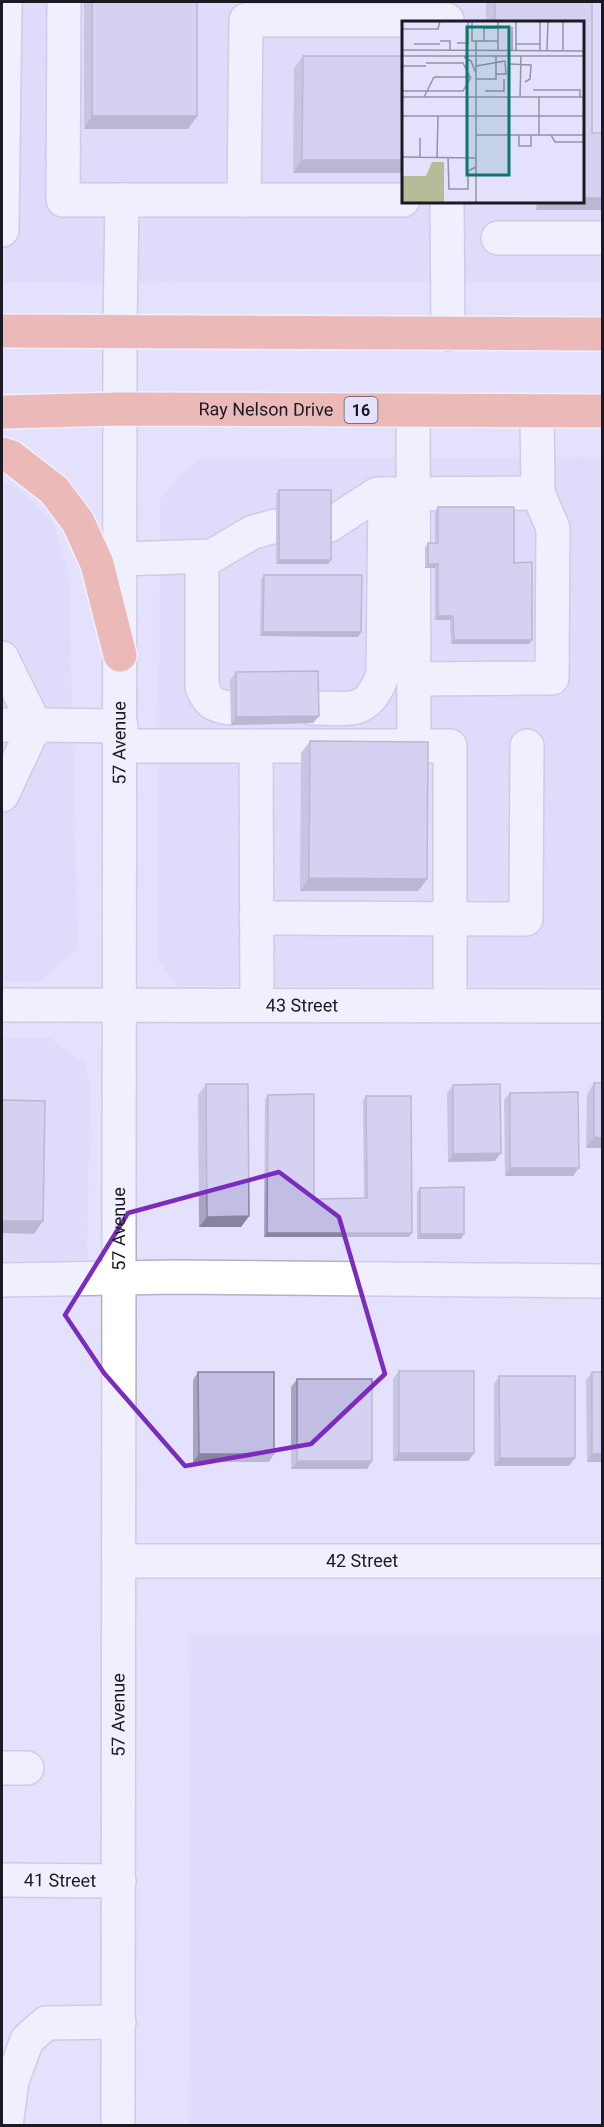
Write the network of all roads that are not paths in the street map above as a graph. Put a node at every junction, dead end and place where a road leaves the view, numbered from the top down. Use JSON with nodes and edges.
{"nodes":[{"id":1,"x":4,"y":2,"type":"edge"},
{"id":2,"x":64,"y":2,"type":"edge"},
{"id":3,"x":447,"y":15,"type":"edge"},
{"id":4,"x":122,"y":200,"type":"junction"},
{"id":5,"x":244,"y":200,"type":"junction"},
{"id":6,"x":402,"y":200,"type":"edge"},
{"id":7,"x":447,"y":202,"type":"edge"},
{"id":8,"x":2,"y":231,"type":"edge"},
{"id":9,"x":498,"y":238,"type":"dead end"},
{"id":10,"x":603,"y":238,"type":"edge"},
{"id":11,"x":2,"y":331,"type":"edge"},
{"id":12,"x":120,"y":332,"type":"junction"},
{"id":13,"x":447,"y":334,"type":"junction"},
{"id":14,"x":603,"y":334,"type":"edge"},
{"id":15,"x":120,"y":409,"type":"junction"},
{"id":16,"x":413,"y":411,"type":"junction"},
{"id":17,"x":537,"y":411,"type":"junction"},
{"id":18,"x":603,"y":411,"type":"edge"},
{"id":19,"x":2,"y":412,"type":"edge"},
{"id":20,"x":2,"y":454,"type":"edge"},
{"id":21,"x":538,"y":493,"type":"junction"},
{"id":22,"x":399,"y":494,"type":"junction"},
{"id":23,"x":202,"y":557,"type":"junction"},
{"id":24,"x":120,"y":559,"type":"junction"},
{"id":25,"x":120,"y":655,"type":"junction"},
{"id":26,"x":2,"y":658,"type":"edge"},
{"id":27,"x":414,"y":679,"type":"junction"},
{"id":28,"x":230,"y":708,"type":"dead end"},
{"id":29,"x":313,"y":708,"type":"edge"},
{"id":30,"x":2,"y":725,"type":"edge"},
{"id":31,"x":35,"y":725,"type":"junction"},
{"id":32,"x":121,"y":736,"type":"junction"},
{"id":33,"x":256,"y":746,"type":"junction"},
{"id":34,"x":414,"y":746,"type":"junction"},
{"id":35,"x":527,"y":746,"type":"dead end"},
{"id":36,"x":2,"y":795,"type":"edge"},
{"id":37,"x":256,"y":918,"type":"junction"},
{"id":38,"x":451,"y":919,"type":"junction"},
{"id":39,"x":121,"y":1004,"type":"junction"},
{"id":40,"x":2,"y":1005,"type":"edge"},
{"id":41,"x":257,"y":1005,"type":"junction"},
{"id":42,"x":450,"y":1005,"type":"junction"},
{"id":43,"x":603,"y":1006,"type":"edge"},
{"id":44,"x":120,"y":1278,"type":"junction"},
{"id":45,"x":2,"y":1280,"type":"edge"},
{"id":46,"x":603,"y":1281,"type":"edge"},
{"id":47,"x":120,"y":1561,"type":"junction"},
{"id":48,"x":603,"y":1561,"type":"edge"},
{"id":49,"x":2,"y":1880,"type":"edge"},
{"id":50,"x":119,"y":1881,"type":"junction"},
{"id":51,"x":118,"y":2022,"type":"junction"},
{"id":52,"x":6,"y":2126,"type":"edge"},
{"id":53,"x":118,"y":2126,"type":"edge"}],
"edges":[{"from":1,"to":8,"type":"street"},
{"from":2,"to":4,"type":"street"},
{"from":3,"to":5,"type":"street"},
{"from":4,"to":5,"type":"street"},
{"from":4,"to":12,"type":"street","name":"57 Avenue"},
{"from":5,"to":6,"type":"street"},
{"from":7,"to":13,"type":"street"},
{"from":9,"to":10,"type":"street"},
{"from":11,"to":12,"type":"highway"},
{"from":12,"to":13,"type":"highway"},
{"from":12,"to":15,"type":"street","name":"57 Avenue"},
{"from":13,"to":14,"type":"highway"},
{"from":15,"to":16,"type":"highway","name":"Ray Nelson Drive","number":"16"},
{"from":15,"to":19,"type":"highway","name":"Ray Nelson Drive","number":"16"},
{"from":15,"to":24,"type":"street","name":"57 Avenue"},
{"from":16,"to":17,"type":"highway","name":"Ray Nelson Drive","number":"16"},
{"from":16,"to":22,"type":"street"},
{"from":17,"to":18,"type":"highway","name":"Ray Nelson Drive","number":"16"},
{"from":17,"to":21,"type":"street"},
{"from":20,"to":25,"type":"highway"},
{"from":21,"to":22,"type":"street"},
{"from":21,"to":27,"type":"street"},
{"from":22,"to":23,"type":"street"},
{"from":22,"to":27,"type":"street"},
{"from":22,"to":29,"type":"street"},
{"from":23,"to":24,"type":"street"},
{"from":23,"to":28,"type":"street"},
{"from":24,"to":25,"type":"street","name":"57 Avenue"},
{"from":25,"to":32,"type":"street","name":"57 Avenue"},
{"from":26,"to":31,"type":"street"},
{"from":27,"to":34,"type":"street"},
{"from":30,"to":31,"type":"street"},
{"from":31,"to":32,"type":"street"},
{"from":31,"to":36,"type":"street"},
{"from":32,"to":33,"type":"street"},
{"from":32,"to":39,"type":"street","name":"57 Avenue"},
{"from":33,"to":34,"type":"street"},
{"from":33,"to":37,"type":"street"},
{"from":34,"to":38,"type":"street"},
{"from":35,"to":38,"type":"street"},
{"from":37,"to":38,"type":"street"},
{"from":37,"to":41,"type":"street"},
{"from":38,"to":42,"type":"street"},
{"from":39,"to":40,"type":"street","name":"43 Street"},
{"from":39,"to":41,"type":"street","name":"43 Street"},
{"from":39,"to":44,"type":"street","name":"57 Avenue"},
{"from":41,"to":42,"type":"street","name":"43 Street"},
{"from":42,"to":43,"type":"street","name":"43 Street"},
{"from":44,"to":45,"type":"street"},
{"from":44,"to":46,"type":"street"},
{"from":44,"to":47,"type":"street","name":"57 Avenue"},
{"from":47,"to":48,"type":"street","name":"42 Street"},
{"from":47,"to":50,"type":"street","name":"57 Avenue"},
{"from":49,"to":50,"type":"street","name":"41 Street"},
{"from":50,"to":51,"type":"street","name":"57 Avenue"},
{"from":51,"to":52,"type":"street"},
{"from":51,"to":53,"type":"street","name":"57 Avenue"}]}
